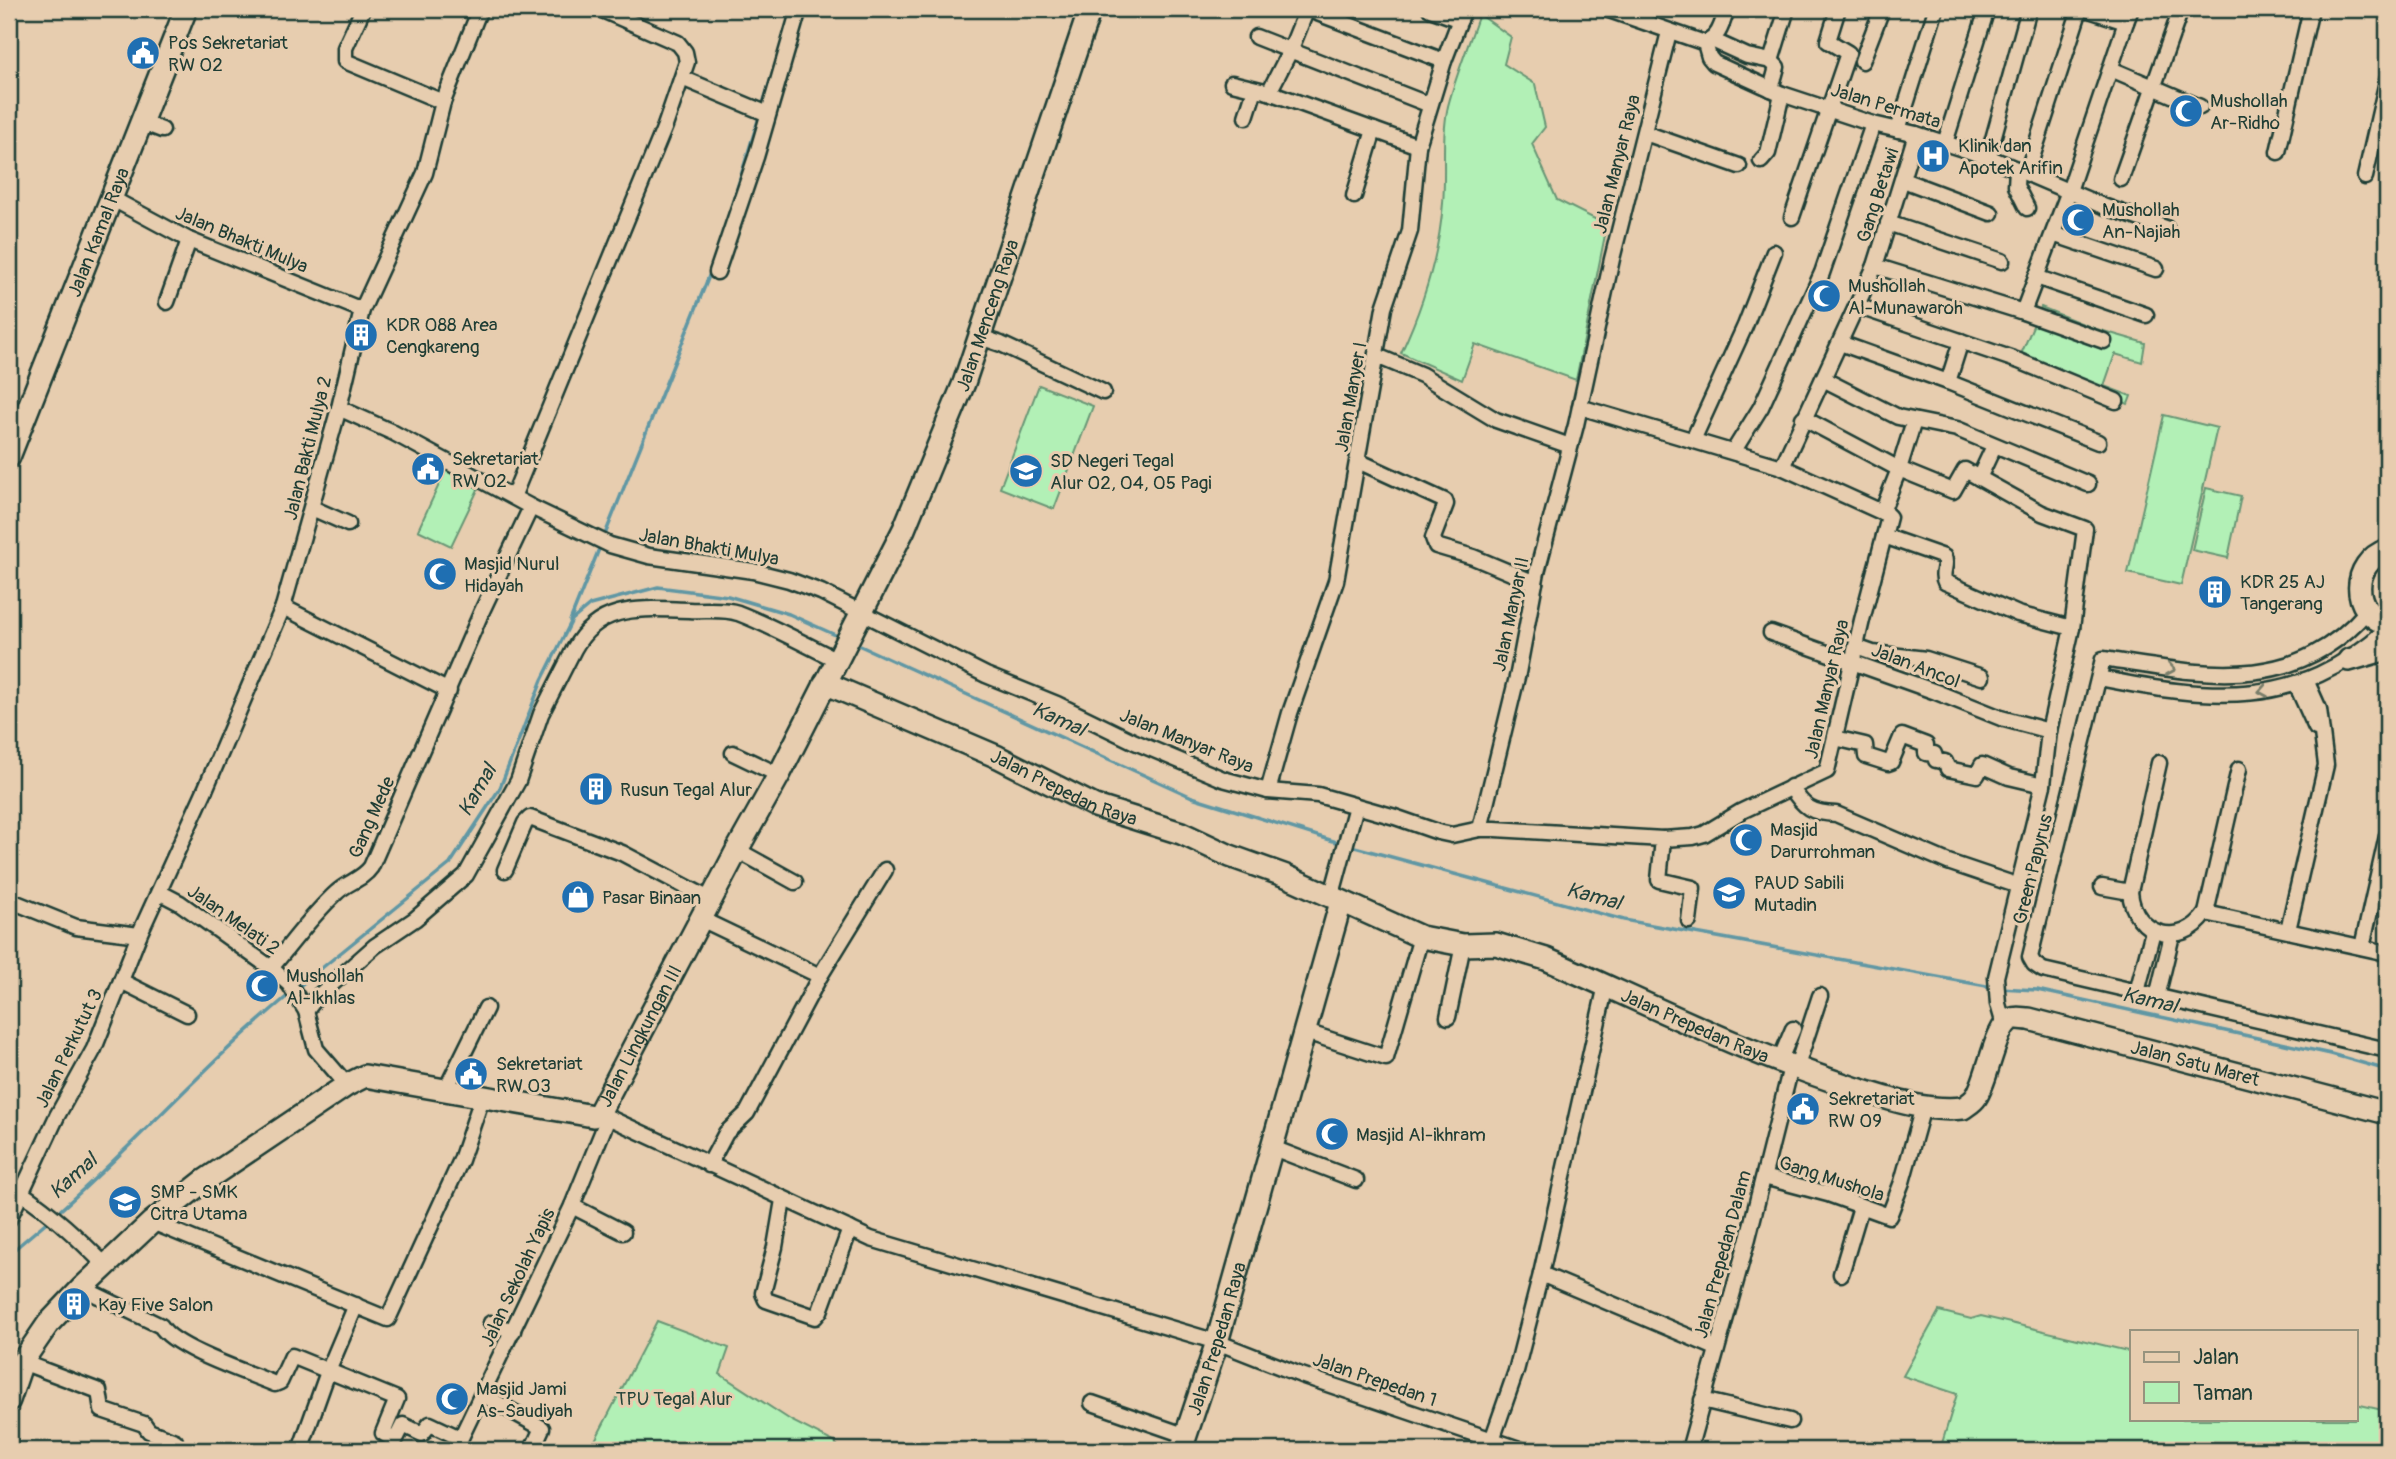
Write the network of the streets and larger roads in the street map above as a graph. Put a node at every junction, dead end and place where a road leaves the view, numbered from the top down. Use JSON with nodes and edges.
{"nodes":[{"id":1,"x":186,"y":9,"type":"edge"},
{"id":2,"x":363,"y":9,"type":"edge"},
{"id":3,"x":480,"y":9,"type":"edge"},
{"id":4,"x":600,"y":9,"type":"edge"},
{"id":5,"x":799,"y":9,"type":"edge"},
{"id":6,"x":1090,"y":9,"type":"edge"},
{"id":7,"x":1307,"y":9,"type":"edge"},
{"id":8,"x":1430,"y":9,"type":"edge"},
{"id":9,"x":1606,"y":9,"type":"edge"},
{"id":10,"x":1727,"y":9,"type":"edge"},
{"id":11,"x":1787,"y":9,"type":"edge"},
{"id":12,"x":1838,"y":9,"type":"edge"},
{"id":13,"x":1882,"y":9,"type":"edge"},
{"id":14,"x":1936,"y":9,"type":"edge"},
{"id":15,"x":1987,"y":9,"type":"edge"},
{"id":16,"x":2029,"y":9,"type":"edge"},
{"id":17,"x":2083,"y":9,"type":"edge"},
{"id":18,"x":2181,"y":9,"type":"edge"},
{"id":19,"x":2311,"y":9,"type":"edge"},
{"id":20,"x":1462,"y":14,"type":"edge"},
{"id":21,"x":2129,"y":15,"type":"edge"},
{"id":22,"x":1669,"y":32,"type":"junction"},
{"id":23,"x":1256,"y":37,"type":"dead end"},
{"id":24,"x":1709,"y":41,"type":"junction"},
{"id":25,"x":1290,"y":51,"type":"junction"},
{"id":26,"x":1444,"y":61,"type":"junction"},
{"id":27,"x":1771,"y":61,"type":"junction"},
{"id":28,"x":1862,"y":61,"type":"dead end"},
{"id":29,"x":2111,"y":69,"type":"junction"},
{"id":30,"x":682,"y":78,"type":"junction"},
{"id":31,"x":2387,"y":81,"type":"edge"},
{"id":32,"x":1232,"y":83,"type":"dead end"},
{"id":33,"x":2155,"y":88,"type":"junction"},
{"id":34,"x":1262,"y":90,"type":"junction"},
{"id":35,"x":1776,"y":91,"type":"junction"},
{"id":36,"x":443,"y":102,"type":"junction"},
{"id":37,"x":1430,"y":105,"type":"junction"},
{"id":38,"x":2200,"y":107,"type":"dead end"},
{"id":39,"x":1828,"y":108,"type":"junction"},
{"id":40,"x":763,"y":112,"type":"junction"},
{"id":41,"x":1246,"y":117,"type":"dead end"},
{"id":42,"x":141,"y":122,"type":"junction"},
{"id":43,"x":1873,"y":124,"type":"junction"},
{"id":44,"x":162,"y":130,"type":"dead end"},
{"id":45,"x":1374,"y":130,"type":"junction"},
{"id":46,"x":1898,"y":130,"type":"junction"},
{"id":47,"x":1645,"y":133,"type":"junction"},
{"id":48,"x":1916,"y":134,"type":"junction"},
{"id":49,"x":1945,"y":143,"type":"junction"},
{"id":50,"x":1418,"y":146,"type":"junction"},
{"id":51,"x":2278,"y":152,"type":"dead end"},
{"id":52,"x":1988,"y":157,"type":"junction"},
{"id":53,"x":1762,"y":161,"type":"dead end"},
{"id":54,"x":1739,"y":166,"type":"dead end"},
{"id":55,"x":2022,"y":171,"type":"junction"},
{"id":56,"x":2365,"y":177,"type":"dead end"},
{"id":57,"x":2121,"y":179,"type":"dead end"},
{"id":58,"x":1903,"y":180,"type":"junction"},
{"id":59,"x":2069,"y":191,"type":"junction"},
{"id":60,"x":1354,"y":196,"type":"dead end"},
{"id":61,"x":111,"y":198,"type":"junction"},
{"id":62,"x":2027,"y":208,"type":"dead end"},
{"id":63,"x":1991,"y":213,"type":"dead end"},
{"id":64,"x":1792,"y":217,"type":"dead end"},
{"id":65,"x":1888,"y":223,"type":"junction"},
{"id":66,"x":2166,"y":228,"type":"dead end"},
{"id":67,"x":2053,"y":234,"type":"junction"},
{"id":68,"x":189,"y":240,"type":"junction"},
{"id":69,"x":1774,"y":252,"type":"dead end"},
{"id":70,"x":2002,"y":261,"type":"dead end"},
{"id":71,"x":1875,"y":266,"type":"junction"},
{"id":72,"x":2156,"y":269,"type":"dead end"},
{"id":73,"x":717,"y":272,"type":"dead end"},
{"id":74,"x":2036,"y":277,"type":"junction"},
{"id":75,"x":167,"y":302,"type":"dead end"},
{"id":76,"x":1857,"y":306,"type":"junction"},
{"id":77,"x":362,"y":310,"type":"junction"},
{"id":78,"x":2022,"y":312,"type":"junction"},
{"id":79,"x":2147,"y":315,"type":"dead end"},
{"id":80,"x":980,"y":337,"type":"junction"},
{"id":81,"x":1961,"y":341,"type":"junction"},
{"id":82,"x":2104,"y":341,"type":"dead end"},
{"id":83,"x":1840,"y":343,"type":"junction"},
{"id":84,"x":1377,"y":356,"type":"junction"},
{"id":85,"x":1823,"y":379,"type":"junction"},
{"id":86,"x":1948,"y":382,"type":"junction"},
{"id":87,"x":1104,"y":392,"type":"dead end"},
{"id":88,"x":2116,"y":401,"type":"dead end"},
{"id":89,"x":1580,"y":407,"type":"junction"},
{"id":90,"x":338,"y":408,"type":"junction"},
{"id":91,"x":1803,"y":418,"type":"junction"},
{"id":92,"x":1914,"y":421,"type":"junction"},
{"id":93,"x":1693,"y":440,"type":"junction"},
{"id":94,"x":2098,"y":442,"type":"dead end"},
{"id":95,"x":1570,"y":446,"type":"junction"},
{"id":96,"x":1994,"y":446,"type":"junction"},
{"id":97,"x":1733,"y":452,"type":"junction"},
{"id":98,"x":9,"y":457,"type":"edge"},
{"id":99,"x":1358,"y":461,"type":"junction"},
{"id":100,"x":1782,"y":467,"type":"junction"},
{"id":101,"x":1899,"y":469,"type":"junction"},
{"id":102,"x":1979,"y":478,"type":"junction"},
{"id":103,"x":2088,"y":484,"type":"dead end"},
{"id":104,"x":513,"y":497,"type":"junction"},
{"id":105,"x":531,"y":506,"type":"junction"},
{"id":106,"x":312,"y":508,"type":"junction"},
{"id":107,"x":1882,"y":512,"type":"junction"},
{"id":108,"x":348,"y":524,"type":"dead end"},
{"id":109,"x":1884,"y":536,"type":"junction"},
{"id":110,"x":2387,"y":550,"type":"edge"},
{"id":111,"x":1535,"y":583,"type":"junction"},
{"id":112,"x":283,"y":607,"type":"junction"},
{"id":113,"x":2367,"y":611,"type":"junction"},
{"id":114,"x":858,"y":620,"type":"junction"},
{"id":115,"x":2387,"y":626,"type":"edge"},
{"id":116,"x":2072,"y":628,"type":"junction"},
{"id":117,"x":1771,"y":634,"type":"dead end"},
{"id":118,"x":2387,"y":649,"type":"edge"},
{"id":119,"x":1854,"y":654,"type":"junction"},
{"id":120,"x":839,"y":656,"type":"junction"},
{"id":121,"x":2349,"y":660,"type":"junction"},
{"id":122,"x":1982,"y":677,"type":"dead end"},
{"id":123,"x":2099,"y":678,"type":"junction"},
{"id":124,"x":2301,"y":682,"type":"junction"},
{"id":125,"x":825,"y":683,"type":"junction"},
{"id":126,"x":449,"y":691,"type":"junction"},
{"id":127,"x":2049,"y":731,"type":"junction"},
{"id":128,"x":1835,"y":738,"type":"junction"},
{"id":129,"x":733,"y":753,"type":"dead end"},
{"id":130,"x":2159,"y":763,"type":"dead end"},
{"id":131,"x":2239,"y":769,"type":"dead end"},
{"id":132,"x":779,"y":775,"type":"junction"},
{"id":133,"x":2043,"y":785,"type":"junction"},
{"id":134,"x":1791,"y":787,"type":"junction"},
{"id":135,"x":1268,"y":791,"type":"junction"},
{"id":136,"x":1356,"y":806,"type":"junction"},
{"id":137,"x":1480,"y":829,"type":"junction"},
{"id":138,"x":2387,"y":836,"type":"edge"},
{"id":139,"x":1663,"y":839,"type":"junction"},
{"id":140,"x":737,"y":850,"type":"junction"},
{"id":141,"x":505,"y":870,"type":"dead end"},
{"id":142,"x":885,"y":870,"type":"dead end"},
{"id":143,"x":795,"y":882,"type":"dead end"},
{"id":144,"x":2019,"y":886,"type":"junction"},
{"id":145,"x":2102,"y":887,"type":"dead end"},
{"id":146,"x":159,"y":892,"type":"junction"},
{"id":147,"x":2130,"y":892,"type":"junction"},
{"id":148,"x":9,"y":900,"type":"edge"},
{"id":149,"x":711,"y":900,"type":"junction"},
{"id":150,"x":1336,"y":900,"type":"junction"},
{"id":151,"x":2206,"y":912,"type":"junction"},
{"id":152,"x":701,"y":919,"type":"junction"},
{"id":153,"x":1689,"y":921,"type":"dead end"},
{"id":154,"x":2288,"y":930,"type":"junction"},
{"id":155,"x":2153,"y":931,"type":"junction"},
{"id":156,"x":139,"y":935,"type":"junction"},
{"id":157,"x":2172,"y":935,"type":"junction"},
{"id":158,"x":1421,"y":937,"type":"junction"},
{"id":159,"x":1463,"y":945,"type":"junction"},
{"id":160,"x":2362,"y":947,"type":"junction"},
{"id":161,"x":2387,"y":953,"type":"edge"},
{"id":162,"x":271,"y":968,"type":"junction"},
{"id":163,"x":820,"y":976,"type":"junction"},
{"id":164,"x":121,"y":981,"type":"junction"},
{"id":165,"x":1606,"y":985,"type":"junction"},
{"id":166,"x":2137,"y":992,"type":"junction"},
{"id":167,"x":1821,"y":996,"type":"dead end"},
{"id":168,"x":2157,"y":997,"type":"junction"},
{"id":169,"x":304,"y":1008,"type":"junction"},
{"id":170,"x":486,"y":1008,"type":"dead end"},
{"id":171,"x":187,"y":1014,"type":"dead end"},
{"id":172,"x":1448,"y":1017,"type":"dead end"},
{"id":173,"x":2004,"y":1025,"type":"junction"},
{"id":174,"x":1793,"y":1028,"type":"dead end"},
{"id":175,"x":1306,"y":1032,"type":"junction"},
{"id":176,"x":2387,"y":1050,"type":"edge"},
{"id":177,"x":1789,"y":1066,"type":"junction"},
{"id":178,"x":347,"y":1085,"type":"junction"},
{"id":179,"x":445,"y":1091,"type":"junction"},
{"id":180,"x":482,"y":1098,"type":"junction"},
{"id":181,"x":1923,"y":1107,"type":"junction"},
{"id":182,"x":2387,"y":1114,"type":"edge"},
{"id":183,"x":603,"y":1116,"type":"junction"},
{"id":184,"x":1273,"y":1148,"type":"junction"},
{"id":185,"x":709,"y":1165,"type":"junction"},
{"id":186,"x":1763,"y":1177,"type":"junction"},
{"id":187,"x":1356,"y":1180,"type":"dead end"},
{"id":188,"x":20,"y":1192,"type":"junction"},
{"id":189,"x":783,"y":1199,"type":"junction"},
{"id":190,"x":572,"y":1206,"type":"junction"},
{"id":191,"x":1861,"y":1206,"type":"junction"},
{"id":192,"x":9,"y":1219,"type":"edge"},
{"id":193,"x":152,"y":1222,"type":"junction"},
{"id":194,"x":850,"y":1229,"type":"junction"},
{"id":195,"x":623,"y":1232,"type":"dead end"},
{"id":196,"x":105,"y":1265,"type":"junction"},
{"id":197,"x":1541,"y":1274,"type":"junction"},
{"id":198,"x":1841,"y":1274,"type":"dead end"},
{"id":199,"x":82,"y":1288,"type":"junction"},
{"id":200,"x":356,"y":1305,"type":"junction"},
{"id":201,"x":491,"y":1323,"type":"dead end"},
{"id":202,"x":513,"y":1331,"type":"junction"},
{"id":203,"x":1217,"y":1342,"type":"junction"},
{"id":204,"x":1716,"y":1348,"type":"junction"},
{"id":205,"x":22,"y":1362,"type":"junction"},
{"id":206,"x":329,"y":1369,"type":"junction"},
{"id":207,"x":483,"y":1395,"type":"junction"},
{"id":208,"x":9,"y":1400,"type":"edge"},
{"id":209,"x":1702,"y":1400,"type":"junction"},
{"id":210,"x":1092,"y":1403,"type":"dead end"},
{"id":211,"x":1790,"y":1421,"type":"dead end"},
{"id":212,"x":1492,"y":1440,"type":"junction"},
{"id":213,"x":1184,"y":1443,"type":"edge"},
{"id":214,"x":457,"y":1444,"type":"edge"},
{"id":215,"x":174,"y":1450,"type":"edge"},
{"id":216,"x":300,"y":1450,"type":"edge"},
{"id":217,"x":532,"y":1450,"type":"edge"},
{"id":218,"x":1522,"y":1450,"type":"edge"},
{"id":219,"x":1689,"y":1450,"type":"edge"}],
"edges":[{"from":1,"to":42,"type":"street","name":"Jalan Kamal Raya"},
{"from":2,"to":36,"type":"street"},
{"from":3,"to":36,"type":"street","name":"Jalan Bakti Mulya 2"},
{"from":4,"to":30,"type":"street"},
{"from":5,"to":40,"type":"street"},
{"from":6,"to":80,"type":"street","name":"Jalan Menceng Raya"},
{"from":7,"to":25,"type":"street"},
{"from":7,"to":26,"type":"street"},
{"from":8,"to":20,"type":"street"},
{"from":9,"to":22,"type":"street"},
{"from":10,"to":24,"type":"street"},
{"from":11,"to":27,"type":"street"},
{"from":12,"to":39,"type":"street"},
{"from":13,"to":28,"type":"street"},
{"from":14,"to":46,"type":"street"},
{"from":15,"to":49,"type":"street"},
{"from":16,"to":52,"type":"street"},
{"from":17,"to":21,"type":"street"},
{"from":17,"to":55,"type":"street"},
{"from":18,"to":33,"type":"street"},
{"from":19,"to":51,"type":"street"},
{"from":20,"to":26,"type":"street","name":"Jalan Manyer I"},
{"from":21,"to":29,"type":"street"},
{"from":22,"to":24,"type":"street"},
{"from":22,"to":47,"type":"street","name":"Jalan Manyar Raya"},
{"from":23,"to":25,"type":"street"},
{"from":24,"to":27,"type":"street"},
{"from":24,"to":35,"type":"street","name":"Jalan Permata"},
{"from":25,"to":34,"type":"street"},
{"from":25,"to":37,"type":"street"},
{"from":26,"to":37,"type":"street","name":"Jalan Manyer I"},
{"from":27,"to":35,"type":"street"},
{"from":29,"to":33,"type":"street"},
{"from":29,"to":59,"type":"street"},
{"from":30,"to":40,"type":"street"},
{"from":30,"to":104,"type":"street"},
{"from":31,"to":56,"type":"street"},
{"from":32,"to":34,"type":"street"},
{"from":33,"to":38,"type":"street"},
{"from":33,"to":57,"type":"street"},
{"from":34,"to":41,"type":"street"},
{"from":34,"to":45,"type":"street"},
{"from":35,"to":39,"type":"street","name":"Jalan Permata"},
{"from":35,"to":53,"type":"street"},
{"from":36,"to":77,"type":"street","name":"Jalan Bakti Mulya 2"},
{"from":37,"to":50,"type":"street","name":"Jalan Manyer I"},
{"from":39,"to":43,"type":"street","name":"Jalan Permata"},
{"from":39,"to":64,"type":"street"},
{"from":40,"to":73,"type":"street"},
{"from":42,"to":44,"type":"street"},
{"from":42,"to":61,"type":"street","name":"Jalan Kamal Raya"},
{"from":43,"to":46,"type":"street","name":"Jalan Permata"},
{"from":43,"to":97,"type":"street"},
{"from":45,"to":50,"type":"street"},
{"from":45,"to":60,"type":"street"},
{"from":46,"to":48,"type":"street","name":"Jalan Permata"},
{"from":47,"to":54,"type":"street"},
{"from":47,"to":89,"type":"street","name":"Jalan Manyar Raya"},
{"from":48,"to":49,"type":"street","name":"Jalan Permata"},
{"from":48,"to":58,"type":"street","name":"Gang Betawi"},
{"from":49,"to":52,"type":"street","name":"Jalan Permata"},
{"from":50,"to":84,"type":"street","name":"Jalan Manyer I"},
{"from":52,"to":55,"type":"street","name":"Jalan Permata"},
{"from":55,"to":59,"type":"street","name":"Jalan Permata"},
{"from":55,"to":62,"type":"street"},
{"from":58,"to":63,"type":"street"},
{"from":58,"to":65,"type":"street","name":"Gang Betawi"},
{"from":59,"to":66,"type":"street","name":"Jalan Permata"},
{"from":59,"to":67,"type":"street"},
{"from":61,"to":68,"type":"street","name":"Jalan Bhakti Mulya"},
{"from":61,"to":98,"type":"street","name":"Jalan Kamal Raya"},
{"from":65,"to":70,"type":"street"},
{"from":65,"to":71,"type":"street","name":"Gang Betawi"},
{"from":67,"to":72,"type":"street"},
{"from":67,"to":74,"type":"street"},
{"from":68,"to":75,"type":"street"},
{"from":68,"to":77,"type":"street","name":"Jalan Bhakti Mulya"},
{"from":69,"to":93,"type":"street"},
{"from":71,"to":76,"type":"street","name":"Gang Betawi"},
{"from":71,"to":78,"type":"street"},
{"from":74,"to":78,"type":"street"},
{"from":74,"to":79,"type":"street"},
{"from":76,"to":81,"type":"street"},
{"from":76,"to":83,"type":"street","name":"Gang Betawi"},
{"from":77,"to":90,"type":"street","name":"Jalan Bakti Mulya 2"},
{"from":78,"to":82,"type":"street"},
{"from":80,"to":87,"type":"street"},
{"from":80,"to":114,"type":"street","name":"Jalan Menceng Raya"},
{"from":81,"to":86,"type":"street"},
{"from":81,"to":88,"type":"street"},
{"from":83,"to":85,"type":"street","name":"Gang Betawi"},
{"from":83,"to":86,"type":"street"},
{"from":84,"to":95,"type":"street"},
{"from":84,"to":99,"type":"street","name":"Jalan Manyer I"},
{"from":85,"to":91,"type":"street","name":"Gang Betawi"},
{"from":85,"to":92,"type":"street"},
{"from":86,"to":94,"type":"street"},
{"from":89,"to":93,"type":"street"},
{"from":89,"to":95,"type":"street","name":"Jalan Manyar II"},
{"from":90,"to":104,"type":"street","name":"Jalan Bhakti Mulya"},
{"from":90,"to":106,"type":"street","name":"Jalan Bakti Mulya 2"},
{"from":91,"to":100,"type":"street","name":"Gang Betawi"},
{"from":91,"to":101,"type":"street"},
{"from":92,"to":96,"type":"street"},
{"from":92,"to":101,"type":"street"},
{"from":93,"to":97,"type":"street"},
{"from":95,"to":111,"type":"street","name":"Jalan Manyar II"},
{"from":96,"to":102,"type":"street"},
{"from":96,"to":103,"type":"street"},
{"from":97,"to":100,"type":"street"},
{"from":99,"to":111,"type":"street"},
{"from":99,"to":135,"type":"street","name":"Jalan Manyer I"},
{"from":100,"to":107,"type":"street"},
{"from":101,"to":102,"type":"street"},
{"from":101,"to":107,"type":"street"},
{"from":102,"to":116,"type":"street"},
{"from":104,"to":105,"type":"street","name":"Jalan Bhakti Mulya"},
{"from":105,"to":114,"type":"street","name":"Jalan Bhakti Mulya"},
{"from":105,"to":126,"type":"street","name":"Gang Mede"},
{"from":106,"to":108,"type":"street"},
{"from":106,"to":112,"type":"street","name":"Jalan Bakti Mulya 2"},
{"from":107,"to":109,"type":"street","name":"Jalan Manyar Raya"},
{"from":109,"to":116,"type":"street"},
{"from":109,"to":119,"type":"street","name":"Jalan Manyar Raya"},
{"from":110,"to":113,"type":"street"},
{"from":111,"to":137,"type":"street","name":"Jalan Manyar II"},
{"from":112,"to":126,"type":"street"},
{"from":112,"to":146,"type":"street","name":"Jalan Bakti Mulya 2"},
{"from":113,"to":115,"type":"street"},
{"from":123,"to":113,"type":"street","name":"Green Papyrus","one_way":true},
{"from":114,"to":120,"type":"street","name":"Jalan Lingkungan III"},
{"from":114,"to":135,"type":"street","name":"Jalan Manyar Raya"},
{"from":115,"to":121,"type":"street"},
{"from":116,"to":127,"type":"street"},
{"from":117,"to":119,"type":"street","name":"Jalan Ancol"},
{"from":118,"to":121,"type":"street"},
{"from":119,"to":122,"type":"street"},
{"from":119,"to":127,"type":"street","name":"Jalan Ancol"},
{"from":119,"to":128,"type":"street","name":"Jalan Manyar Raya"},
{"from":120,"to":125,"type":"street","name":"Jalan Lingkungan III"},
{"from":120,"to":169,"type":"street"},
{"from":121,"to":124,"type":"street"},
{"from":124,"to":123,"type":"street","one_way":true},
{"from":123,"to":166,"type":"street","name":"Green Papyrus"},
{"from":124,"to":154,"type":"street"},
{"from":125,"to":132,"type":"street","name":"Jalan Lingkungan III"},
{"from":125,"to":150,"type":"street","name":"Jalan Prepedan Raya"},
{"from":126,"to":162,"type":"street","name":"Gang Mede"},
{"from":127,"to":133,"type":"street"},
{"from":128,"to":133,"type":"street"},
{"from":128,"to":134,"type":"street","name":"Jalan Manyar Raya"},
{"from":129,"to":132,"type":"street"},
{"from":130,"to":147,"type":"street"},
{"from":131,"to":151,"type":"street"},
{"from":132,"to":140,"type":"street","name":"Jalan Lingkungan III"},
{"from":133,"to":144,"type":"street"},
{"from":134,"to":139,"type":"street","name":"Jalan Manyar Raya"},
{"from":134,"to":144,"type":"street"},
{"from":135,"to":136,"type":"street","name":"Jalan Manyar Raya"},
{"from":136,"to":137,"type":"street","name":"Jalan Manyar Raya"},
{"from":136,"to":150,"type":"street"},
{"from":137,"to":139,"type":"street","name":"Jalan Manyar Raya"},
{"from":138,"to":160,"type":"street"},
{"from":139,"to":153,"type":"street"},
{"from":140,"to":143,"type":"street"},
{"from":140,"to":149,"type":"street","name":"Jalan Lingkungan III"},
{"from":141,"to":149,"type":"street"},
{"from":142,"to":163,"type":"street"},
{"from":144,"to":173,"type":"street"},
{"from":145,"to":147,"type":"street"},
{"from":146,"to":156,"type":"street","name":"Jalan Perkutut 3"},
{"from":146,"to":162,"type":"street","name":"Jalan Melati 2"},
{"from":147,"to":155,"type":"street"},
{"from":148,"to":156,"type":"street"},
{"from":149,"to":152,"type":"street","name":"Jalan Lingkungan III"},
{"from":150,"to":158,"type":"street","name":"Jalan Prepedan Raya"},
{"from":150,"to":175,"type":"street","name":"Jalan Prepedan Raya"},
{"from":151,"to":154,"type":"street"},
{"from":151,"to":157,"type":"street"},
{"from":152,"to":163,"type":"street"},
{"from":152,"to":183,"type":"street","name":"Jalan Lingkungan III"},
{"from":154,"to":160,"type":"street"},
{"from":155,"to":157,"type":"street"},
{"from":155,"to":166,"type":"street"},
{"from":156,"to":164,"type":"street","name":"Jalan Perkutut 3"},
{"from":157,"to":168,"type":"street"},
{"from":158,"to":159,"type":"street","name":"Jalan Prepedan Raya"},
{"from":158,"to":175,"type":"street"},
{"from":159,"to":165,"type":"street","name":"Jalan Prepedan Raya"},
{"from":159,"to":172,"type":"street"},
{"from":160,"to":161,"type":"street"},
{"from":162,"to":169,"type":"street","name":"Jalan Melati 2"},
{"from":163,"to":185,"type":"street"},
{"from":164,"to":171,"type":"street"},
{"from":164,"to":188,"type":"street","name":"Jalan Perkutut 3"},
{"from":165,"to":177,"type":"street","name":"Jalan Prepedan Raya"},
{"from":165,"to":197,"type":"street"},
{"from":166,"to":168,"type":"street","name":"Green Papyrus"},
{"from":167,"to":177,"type":"street"},
{"from":168,"to":176,"type":"street","name":"Green Papyrus"},
{"from":169,"to":178,"type":"street","name":"Jalan Melati 2"},
{"from":170,"to":179,"type":"street"},
{"from":173,"to":181,"type":"street","name":"Jalan Prepedan Raya"},
{"from":173,"to":182,"type":"street","name":"Jalan Satu Maret"},
{"from":174,"to":177,"type":"street"},
{"from":175,"to":184,"type":"street","name":"Jalan Prepedan Raya"},
{"from":177,"to":181,"type":"street","name":"Jalan Prepedan Raya"},
{"from":177,"to":186,"type":"street","name":"Jalan Prepedan Dalam"},
{"from":178,"to":179,"type":"street","name":"Jalan Lingkungan III"},
{"from":178,"to":193,"type":"street","name":"Jalan Lingkungan III"},
{"from":179,"to":180,"type":"street","name":"Jalan Lingkungan III"},
{"from":180,"to":183,"type":"street","name":"Jalan Lingkungan III"},
{"from":180,"to":200,"type":"street"},
{"from":181,"to":191,"type":"street","name":"Gang Mushola"},
{"from":183,"to":185,"type":"street"},
{"from":183,"to":190,"type":"street","name":"Jalan Sekolah Yapis"},
{"from":184,"to":187,"type":"street"},
{"from":184,"to":203,"type":"street","name":"Jalan Prepedan Raya"},
{"from":185,"to":189,"type":"street"},
{"from":186,"to":191,"type":"street","name":"Gang Mushola"},
{"from":186,"to":204,"type":"street","name":"Jalan Prepedan Dalam"},
{"from":188,"to":192,"type":"street","name":"Jalan Perkutut 3"},
{"from":188,"to":196,"type":"street"},
{"from":189,"to":194,"type":"street"},
{"from":189,"to":194,"type":"street"},
{"from":190,"to":195,"type":"street"},
{"from":190,"to":202,"type":"street","name":"Jalan Sekolah Yapis"},
{"from":191,"to":198,"type":"street"},
{"from":193,"to":196,"type":"street","name":"Jalan Lingkungan III"},
{"from":193,"to":200,"type":"street"},
{"from":194,"to":203,"type":"street","name":"Jalan Prepedan 1"},
{"from":196,"to":199,"type":"street","name":"Jalan Lingkungan III"},
{"from":197,"to":204,"type":"street"},
{"from":197,"to":212,"type":"street"},
{"from":199,"to":205,"type":"street","name":"Jalan Lingkungan III"},
{"from":199,"to":206,"type":"street"},
{"from":200,"to":206,"type":"street"},
{"from":201,"to":202,"type":"street"},
{"from":202,"to":207,"type":"street","name":"Jalan Sekolah Yapis"},
{"from":203,"to":212,"type":"street","name":"Jalan Prepedan 1"},
{"from":203,"to":213,"type":"street","name":"Jalan Prepedan Raya"},
{"from":204,"to":209,"type":"street","name":"Jalan Prepedan Dalam"},
{"from":205,"to":208,"type":"street","name":"Jalan Lingkungan III"},
{"from":205,"to":215,"type":"street"},
{"from":206,"to":214,"type":"street"},
{"from":206,"to":216,"type":"street"},
{"from":207,"to":214,"type":"street","name":"Jalan Sekolah Yapis"},
{"from":207,"to":217,"type":"street"},
{"from":209,"to":211,"type":"street"},
{"from":209,"to":219,"type":"street","name":"Jalan Prepedan Dalam"},
{"from":210,"to":213,"type":"street"},
{"from":212,"to":218,"type":"street","name":"Jalan Prepedan 1"}]}
